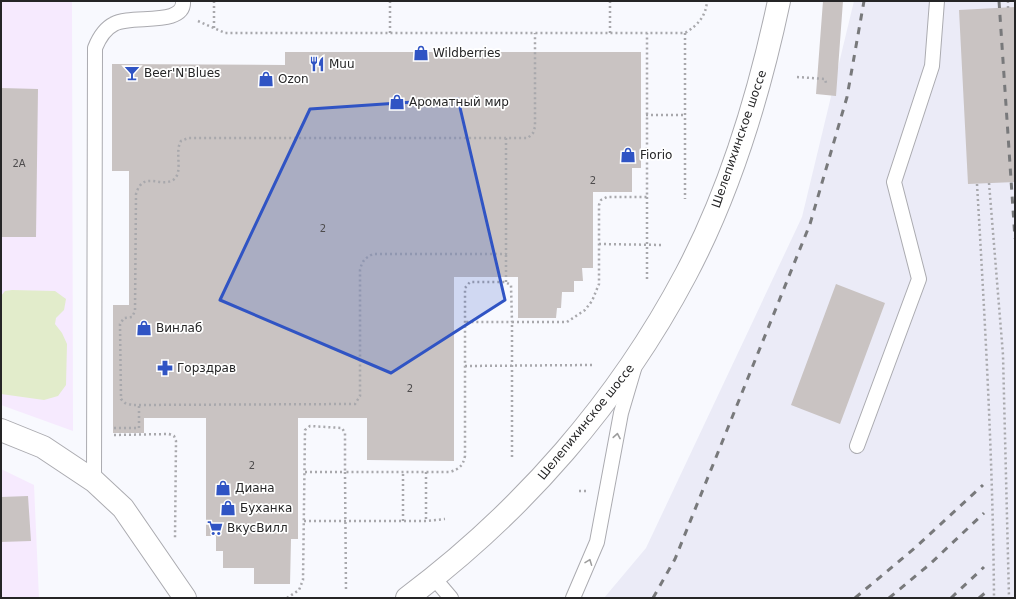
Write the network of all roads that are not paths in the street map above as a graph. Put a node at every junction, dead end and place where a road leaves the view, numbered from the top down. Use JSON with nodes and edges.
{"nodes":[{"id":1,"x":779,"y":1,"type":"edge"},
{"id":2,"x":937,"y":1,"type":"edge"},
{"id":3,"x":182,"y":6,"type":"edge"},
{"id":4,"x":640,"y":352,"type":"junction"},
{"id":5,"x":1,"y":430,"type":"edge"},
{"id":6,"x":857,"y":446,"type":"dead end"},
{"id":7,"x":94,"y":480,"type":"junction"},
{"id":8,"x":434,"y":578,"type":"junction"},
{"id":9,"x":185,"y":598,"type":"edge"},
{"id":10,"x":407,"y":598,"type":"edge"},
{"id":11,"x":451,"y":598,"type":"edge"},
{"id":12,"x":573,"y":598,"type":"edge"}],
"edges":[{"from":1,"to":4,"type":"street","name":"Шелепихинское шоссе"},
{"from":2,"to":6,"type":"lane"},
{"from":3,"to":7,"type":"lane"},
{"from":4,"to":8,"type":"street","name":"Шелепихинское шоссе"},
{"from":12,"to":4,"type":"lane","one_way":true},
{"from":5,"to":7,"type":"street"},
{"from":7,"to":9,"type":"street"},
{"from":8,"to":10,"type":"street","name":"Шелепихинское шоссе"},
{"from":8,"to":11,"type":"lane"}]}
